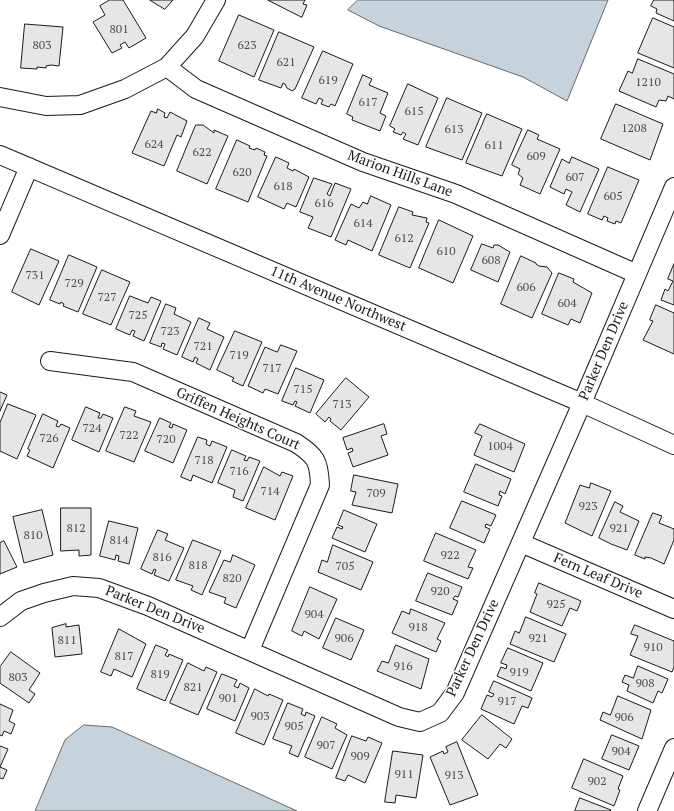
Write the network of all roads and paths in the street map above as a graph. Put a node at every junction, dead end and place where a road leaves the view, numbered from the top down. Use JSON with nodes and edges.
{"nodes":[{"id":1,"x":216,"y":0,"type":"edge"},
{"id":2,"x":167,"y":67,"type":"junction"},
{"id":3,"x":0,"y":97,"type":"edge"},
{"id":4,"x":0,"y":155,"type":"edge"},
{"id":5,"x":29,"y":167,"type":"junction"},
{"id":6,"x":674,"y":187,"type":"edge"},
{"id":7,"x":0,"y":235,"type":"edge"},
{"id":8,"x":637,"y":274,"type":"junction"},
{"id":9,"x":50,"y":361,"type":"dead end"},
{"id":10,"x":582,"y":403,"type":"junction"},
{"id":11,"x":674,"y":445,"type":"edge"},
{"id":12,"x":521,"y":542,"type":"junction"},
{"id":13,"x":674,"y":608,"type":"edge"},
{"id":14,"x":0,"y":617,"type":"edge"},
{"id":15,"x":250,"y":650,"type":"junction"},
{"id":16,"x":674,"y":748,"type":"edge"},
{"id":17,"x":647,"y":811,"type":"edge"}],
"edges":[{"from":1,"to":2,"type":"street"},
{"from":2,"to":3,"type":"street"},
{"from":2,"to":8,"type":"street","name":"Marion Hills Lane"},
{"from":4,"to":5,"type":"street","name":"11th Avenue Northwest"},
{"from":5,"to":7,"type":"street"},
{"from":5,"to":10,"type":"street","name":"11th Avenue Northwest"},
{"from":6,"to":8,"type":"street","name":"Parker Den Drive"},
{"from":8,"to":10,"type":"street","name":"Parker Den Drive"},
{"from":9,"to":15,"type":"street","name":"Griffen Heights Court"},
{"from":10,"to":11,"type":"street","name":"11th Avenue Northwest"},
{"from":10,"to":12,"type":"street","name":"Parker Den Drive"},
{"from":12,"to":13,"type":"street","name":"Fern Leaf Drive"},
{"from":12,"to":15,"type":"street","name":"Parker Den Drive"},
{"from":14,"to":15,"type":"street","name":"Parker Den Drive"},
{"from":16,"to":17,"type":"street"}]}
